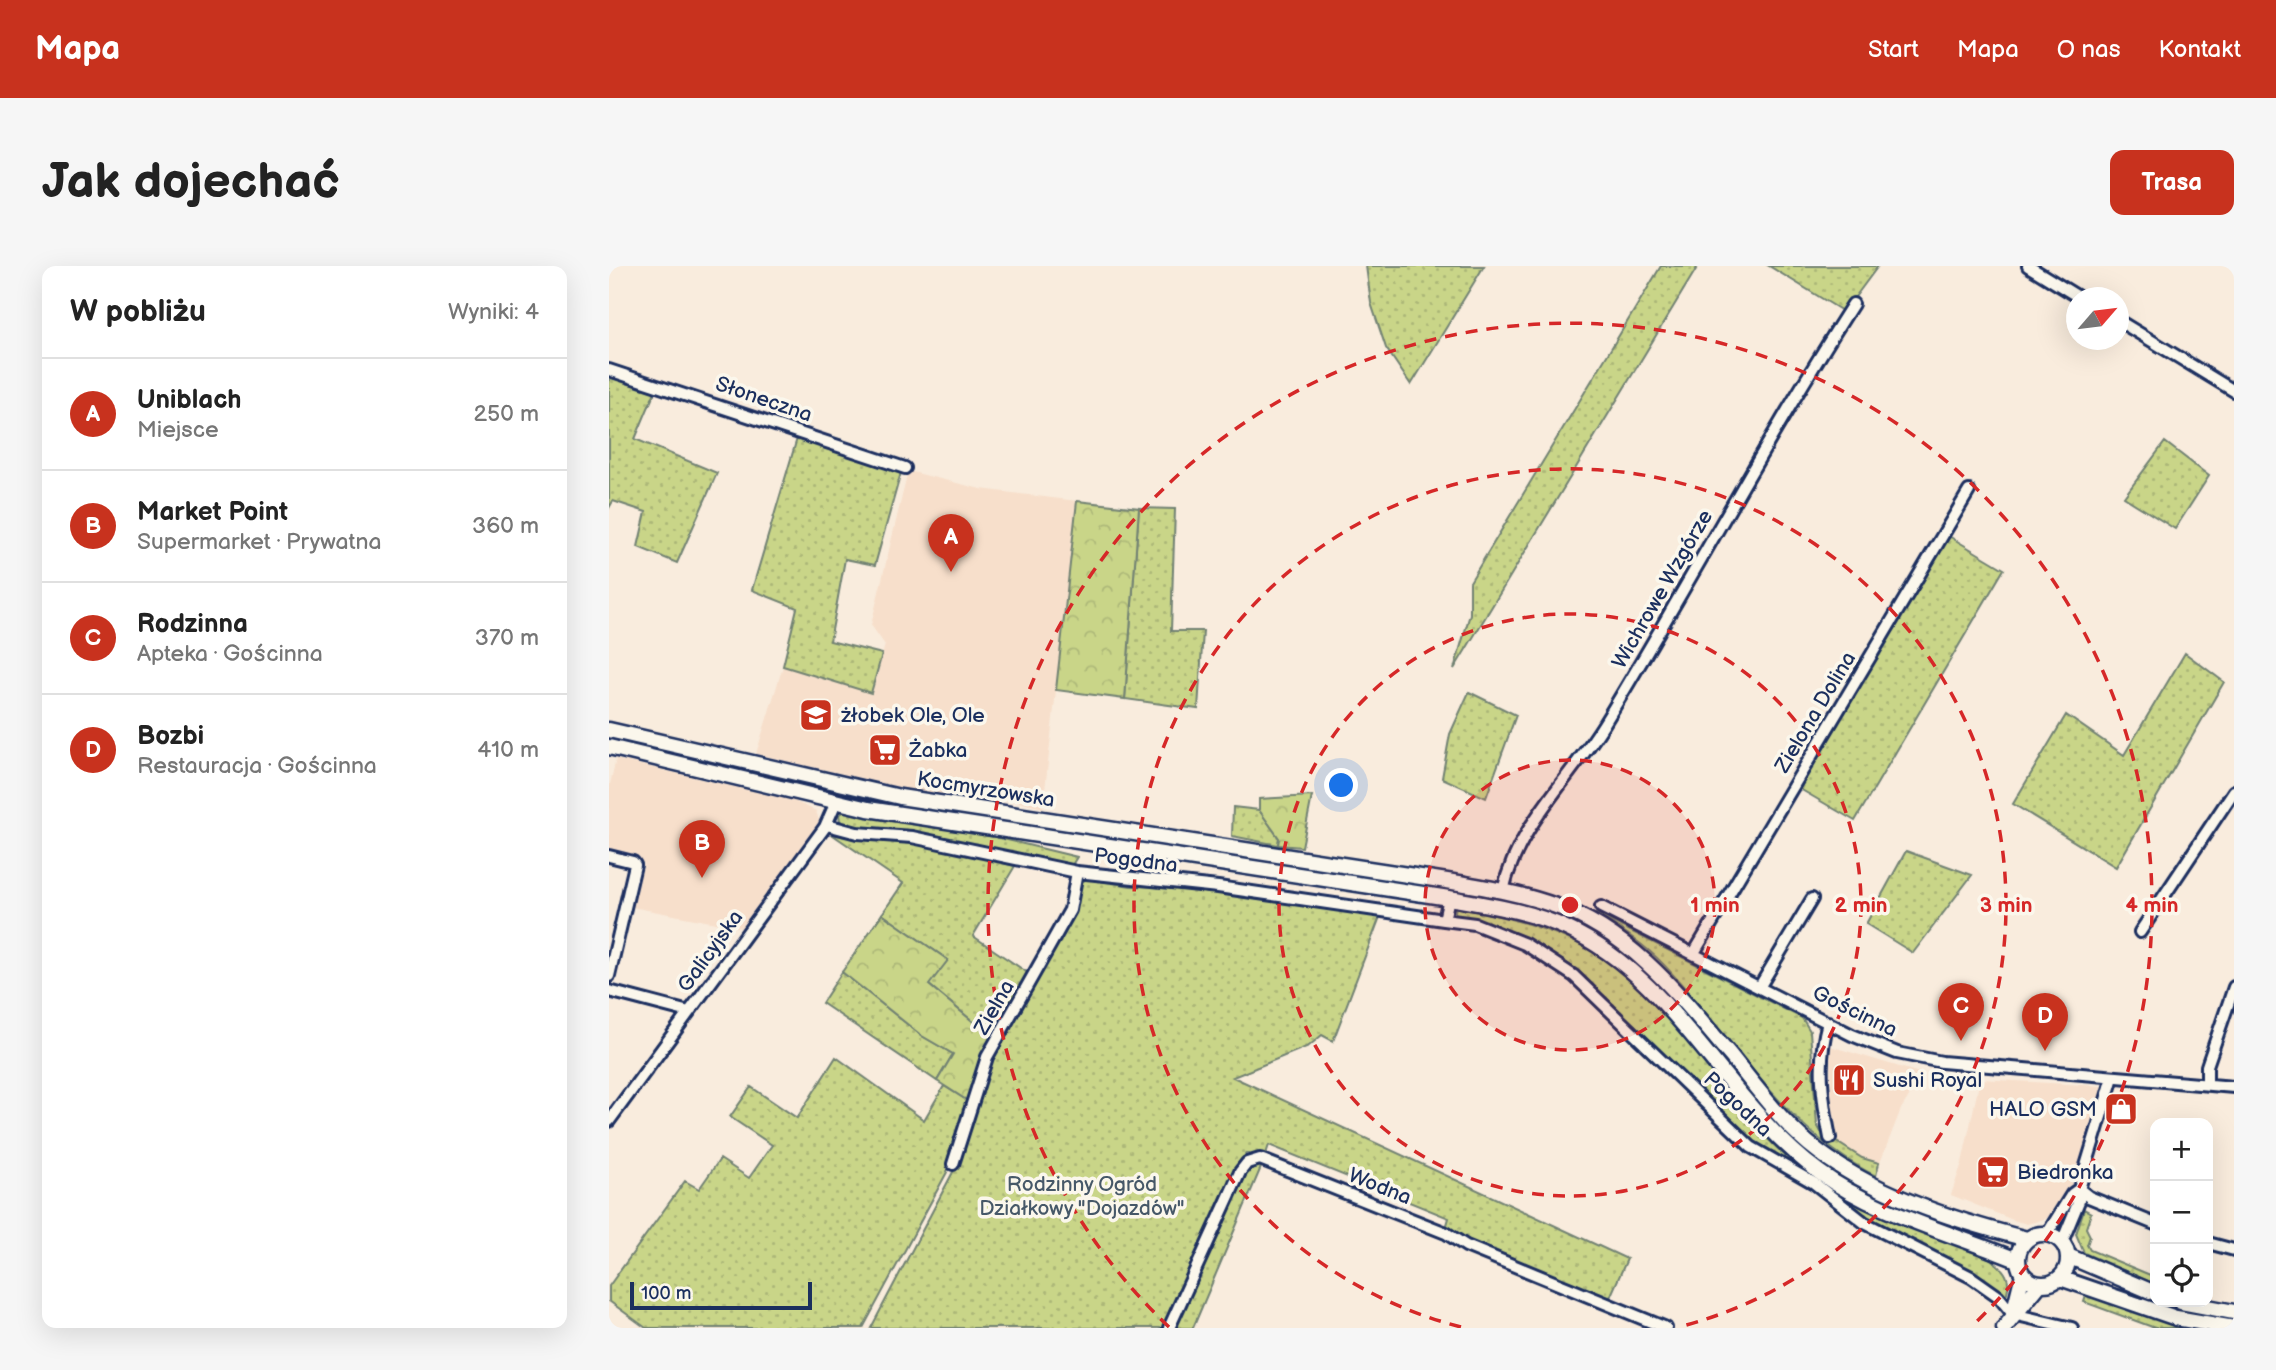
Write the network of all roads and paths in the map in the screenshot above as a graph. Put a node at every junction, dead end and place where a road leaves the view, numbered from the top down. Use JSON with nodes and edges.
{"nodes":[{"id":1,"x":2028,"y":266,"type":"edge"},
{"id":2,"x":2066,"y":289,"type":"edge"},
{"id":3,"x":1853,"y":304,"type":"dead end"},
{"id":4,"x":2129,"y":327,"type":"edge"},
{"id":5,"x":609,"y":370,"type":"edge"},
{"id":6,"x":2234,"y":391,"type":"edge"},
{"id":7,"x":905,"y":468,"type":"dead end"},
{"id":8,"x":1969,"y":491,"type":"dead end"},
{"id":9,"x":609,"y":730,"type":"edge"},
{"id":10,"x":609,"y":747,"type":"edge"},
{"id":11,"x":2234,"y":791,"type":"edge"},
{"id":12,"x":836,"y":802,"type":"junction"},
{"id":13,"x":827,"y":825,"type":"junction"},
{"id":14,"x":609,"y":856,"type":"edge"},
{"id":15,"x":1077,"y":872,"type":"junction"},
{"id":16,"x":1503,"y":891,"type":"junction"},
{"id":17,"x":1449,"y":898,"type":"junction"},
{"id":18,"x":1812,"y":899,"type":"dead end"},
{"id":19,"x":1601,"y":907,"type":"dead end"},
{"id":20,"x":1444,"y":920,"type":"junction"},
{"id":21,"x":2140,"y":932,"type":"dead end"},
{"id":22,"x":1694,"y":953,"type":"junction"},
{"id":23,"x":609,"y":976,"type":"edge"},
{"id":24,"x":1760,"y":986,"type":"junction"},
{"id":25,"x":2234,"y":987,"type":"edge"},
{"id":26,"x":609,"y":991,"type":"edge"},
{"id":27,"x":689,"y":1012,"type":"junction"},
{"id":28,"x":1828,"y":1022,"type":"junction"},
{"id":29,"x":2113,"y":1077,"type":"junction"},
{"id":30,"x":2207,"y":1084,"type":"junction"},
{"id":31,"x":2234,"y":1087,"type":"edge"},
{"id":32,"x":609,"y":1121,"type":"edge"},
{"id":33,"x":1830,"y":1138,"type":"dead end"},
{"id":34,"x":953,"y":1164,"type":"dead end"},
{"id":35,"x":2079,"y":1189,"type":"junction"},
{"id":36,"x":2150,"y":1222,"type":"edge"},
{"id":37,"x":2047,"y":1234,"type":"junction"},
{"id":38,"x":2027,"y":1239,"type":"junction"},
{"id":39,"x":2062,"y":1242,"type":"junction"},
{"id":40,"x":2212,"y":1244,"type":"edge"},
{"id":41,"x":2234,"y":1250,"type":"edge"},
{"id":42,"x":2068,"y":1256,"type":"junction"},
{"id":43,"x":2017,"y":1260,"type":"junction"},
{"id":44,"x":2023,"y":1274,"type":"junction"},
{"id":45,"x":2060,"y":1278,"type":"junction"},
{"id":46,"x":2040,"y":1284,"type":"junction"},
{"id":47,"x":2150,"y":1291,"type":"edge"},
{"id":48,"x":2208,"y":1307,"type":"edge"},
{"id":49,"x":2234,"y":1312,"type":"edge"},
{"id":50,"x":2013,"y":1314,"type":"junction"},
{"id":51,"x":1169,"y":1328,"type":"edge"},
{"id":52,"x":1666,"y":1328,"type":"edge"},
{"id":53,"x":2004,"y":1328,"type":"edge"},
{"id":54,"x":2072,"y":1328,"type":"edge"},
{"id":55,"x":2234,"y":1328,"type":"edge"}],
"edges":[{"from":1,"to":2,"type":"street"},
{"from":3,"to":16,"type":"street","name":"Wichrowe Wzgórze"},
{"from":4,"to":6,"type":"street"},
{"from":5,"to":7,"type":"street","name":"Słoneczna"},
{"from":8,"to":22,"type":"street","name":"Zielona Dolina"},
{"from":9,"to":16,"type":"main road","name":"Kocmyrzowska"},
{"from":10,"to":12,"type":"main road","name":"Kocmyrzowska"},
{"from":11,"to":21,"type":"street"},
{"from":12,"to":13,"type":"street","name":"Galicyjska"},
{"from":12,"to":17,"type":"main road","name":"Kocmyrzowska"},
{"from":13,"to":15,"type":"street","name":"Pogodna"},
{"from":13,"to":27,"type":"street","name":"Galicyjska"},
{"from":14,"to":23,"type":"street"},
{"from":15,"to":20,"type":"street","name":"Pogodna"},
{"from":15,"to":34,"type":"street","name":"Zielna"},
{"from":16,"to":38,"type":"main road","name":"Kocmyrzowska"},
{"from":17,"to":20,"type":"street"},
{"from":17,"to":43,"type":"main road","name":"Kocmyrzowska"},
{"from":18,"to":24,"type":"street"},
{"from":19,"to":22,"type":"street","name":"Gościnna"},
{"from":20,"to":50,"type":"street","name":"Pogodna"},
{"from":22,"to":24,"type":"street","name":"Gościnna"},
{"from":24,"to":28,"type":"street","name":"Gościnna"},
{"from":25,"to":30,"type":"street"},
{"from":26,"to":27,"type":"street"},
{"from":27,"to":32,"type":"street","name":"Galicyjska"},
{"from":28,"to":29,"type":"street","name":"Gościnna"},
{"from":28,"to":33,"type":"street"},
{"from":29,"to":30,"type":"street","name":"Gościnna"},
{"from":29,"to":35,"type":"street"},
{"from":30,"to":31,"type":"street","name":"Gościnna"},
{"from":35,"to":36,"type":"street"},
{"from":35,"to":37,"type":"street"},
{"from":35,"to":39,"type":"street"},
{"from":37,"to":38,"type":"main road"},
{"from":37,"to":39,"type":"main road"},
{"from":38,"to":43,"type":"main road"},
{"from":39,"to":42,"type":"main road"},
{"from":40,"to":41,"type":"street"},
{"from":42,"to":45,"type":"main road"},
{"from":42,"to":47,"type":"main road"},
{"from":43,"to":44,"type":"main road"},
{"from":44,"to":46,"type":"main road"},
{"from":44,"to":50,"type":"main road"},
{"from":45,"to":46,"type":"main road"},
{"from":45,"to":55,"type":"main road"},
{"from":46,"to":50,"type":"main road"},
{"from":48,"to":49,"type":"main road"},
{"from":50,"to":53,"type":"main road"},
{"from":50,"to":54,"type":"street"},
{"from":51,"to":52,"type":"street","name":"Wodna"}]}
